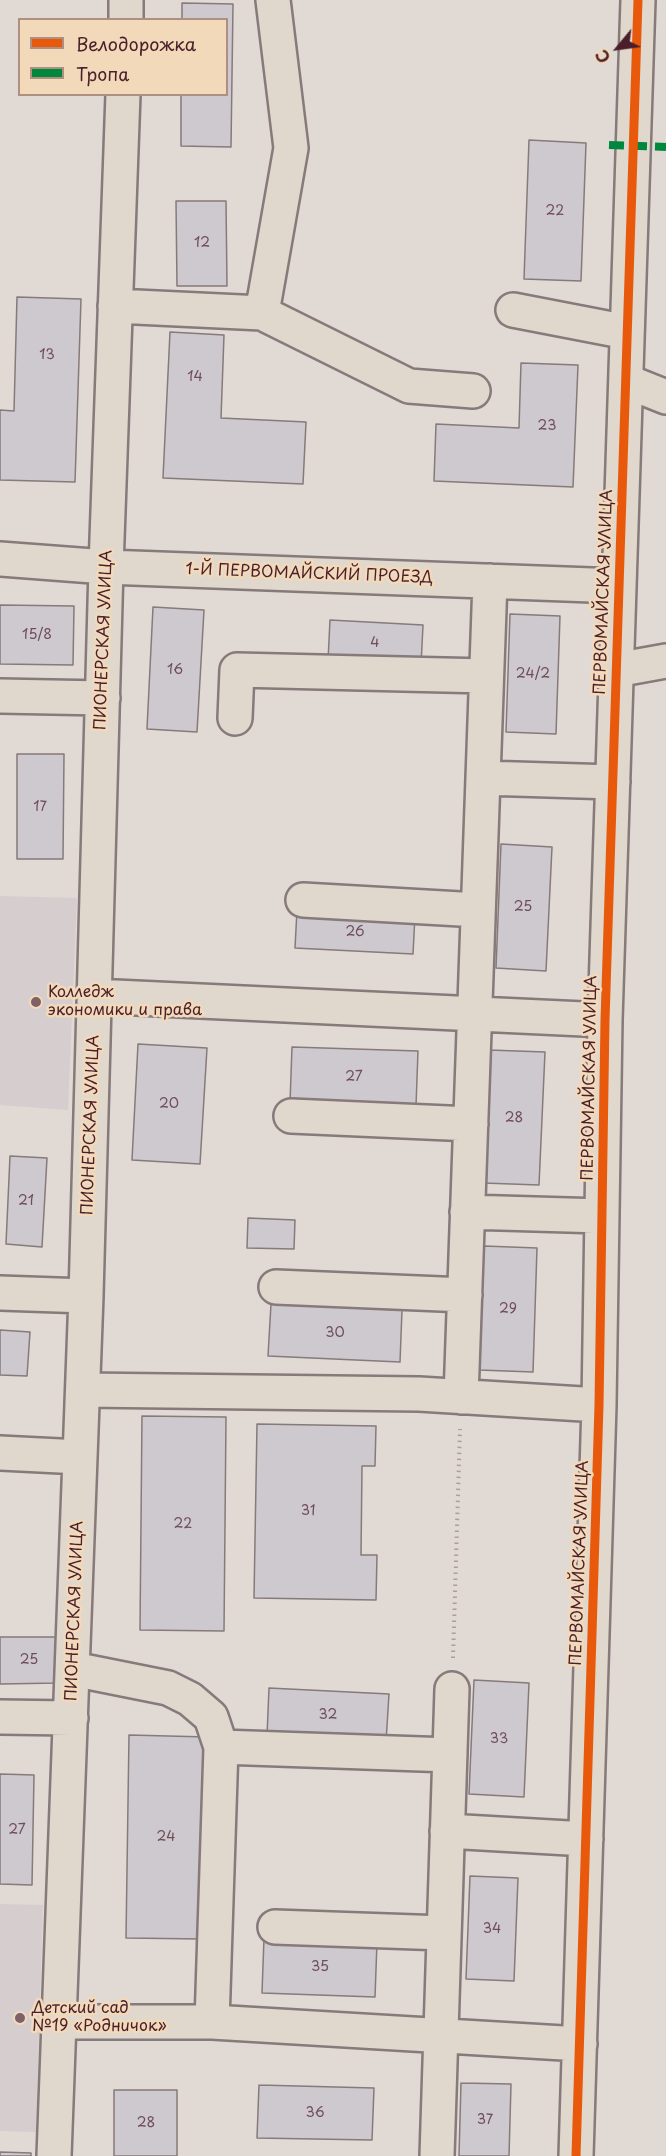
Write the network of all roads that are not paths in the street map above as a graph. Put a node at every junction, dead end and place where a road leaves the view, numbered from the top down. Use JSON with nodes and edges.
{"nodes":[{"id":1,"x":126,"y":0,"type":"edge"},
{"id":2,"x":273,"y":0,"type":"edge"},
{"id":3,"x":638,"y":0,"type":"edge"},
{"id":4,"x":126,"y":18,"type":"edge"},
{"id":5,"x":123,"y":96,"type":"edge"},
{"id":6,"x":116,"y":306,"type":"junction"},
{"id":7,"x":513,"y":310,"type":"dead end"},
{"id":8,"x":262,"y":313,"type":"junction"},
{"id":9,"x":627,"y":332,"type":"junction"},
{"id":10,"x":626,"y":381,"type":"junction"},
{"id":11,"x":473,"y":391,"type":"dead end"},
{"id":12,"x":666,"y":397,"type":"edge"},
{"id":13,"x":0,"y":559,"type":"edge"},
{"id":14,"x":106,"y":567,"type":"junction"},
{"id":15,"x":490,"y":581,"type":"junction"},
{"id":16,"x":619,"y":586,"type":"junction"},
{"id":17,"x":666,"y":661,"type":"edge"},
{"id":18,"x":616,"y":670,"type":"junction"},
{"id":19,"x":486,"y":676,"type":"junction"},
{"id":20,"x":0,"y":696,"type":"edge"},
{"id":21,"x":103,"y":698,"type":"junction"},
{"id":22,"x":236,"y":718,"type":"dead end"},
{"id":23,"x":483,"y":778,"type":"junction"},
{"id":24,"x":613,"y":782,"type":"junction"},
{"id":25,"x":303,"y":900,"type":"dead end"},
{"id":26,"x":478,"y":910,"type":"junction"},
{"id":27,"x":94,"y":996,"type":"junction"},
{"id":28,"x":474,"y":1014,"type":"junction"},
{"id":29,"x":605,"y":1020,"type":"junction"},
{"id":30,"x":291,"y":1116,"type":"dead end"},
{"id":31,"x":471,"y":1124,"type":"junction"},
{"id":32,"x":467,"y":1212,"type":"junction"},
{"id":33,"x":602,"y":1216,"type":"junction"},
{"id":34,"x":276,"y":1287,"type":"dead end"},
{"id":35,"x":0,"y":1293,"type":"edge"},
{"id":36,"x":465,"y":1295,"type":"junction"},
{"id":37,"x":86,"y":1296,"type":"junction"},
{"id":38,"x":83,"y":1390,"type":"junction"},
{"id":39,"x":461,"y":1397,"type":"junction"},
{"id":40,"x":599,"y":1405,"type":"junction"},
{"id":41,"x":0,"y":1453,"type":"edge"},
{"id":42,"x":80,"y":1456,"type":"junction"},
{"id":43,"x":73,"y":1669,"type":"junction"},
{"id":44,"x":452,"y":1689,"type":"road end"},
{"id":45,"x":0,"y":1717,"type":"edge"},
{"id":46,"x":71,"y":1718,"type":"junction"},
{"id":47,"x":221,"y":1747,"type":"junction"},
{"id":48,"x":450,"y":1755,"type":"junction"},
{"id":49,"x":447,"y":1831,"type":"junction"},
{"id":50,"x":586,"y":1839,"type":"junction"},
{"id":51,"x":275,"y":1927,"type":"dead end"},
{"id":52,"x":444,"y":1933,"type":"junction"},
{"id":53,"x":61,"y":2022,"type":"junction"},
{"id":54,"x":212,"y":2022,"type":"junction"},
{"id":55,"x":441,"y":2037,"type":"junction"},
{"id":56,"x":580,"y":2044,"type":"junction"},
{"id":57,"x":54,"y":2156,"type":"edge"},
{"id":58,"x":437,"y":2156,"type":"edge"},
{"id":59,"x":576,"y":2156,"type":"edge"}],
"edges":[{"from":1,"to":4,"type":"street"},
{"from":2,"to":8,"type":"street"},
{"from":3,"to":9,"type":"street","name":"ПЕРВОМАЙСКАЯ УЛИЦА"},
{"from":5,"to":6,"type":"street","name":"ПИОНЕРСКАЯ УЛИЦА"},
{"from":6,"to":8,"type":"street"},
{"from":6,"to":14,"type":"street","name":"ПИОНЕРСКАЯ УЛИЦА"},
{"from":7,"to":9,"type":"street"},
{"from":8,"to":11,"type":"street"},
{"from":9,"to":10,"type":"street","name":"ПЕРВОМАЙСКАЯ УЛИЦА"},
{"from":10,"to":12,"type":"street"},
{"from":10,"to":16,"type":"street","name":"ПЕРВОМАЙСКАЯ УЛИЦА"},
{"from":13,"to":14,"type":"street","name":"1-Й ПЕРВОМАЙСКИЙ ПРОЕЗД"},
{"from":14,"to":15,"type":"street","name":"1-Й ПЕРВОМАЙСКИЙ ПРОЕЗД"},
{"from":14,"to":21,"type":"street","name":"ПИОНЕРСКАЯ УЛИЦА"},
{"from":15,"to":16,"type":"street","name":"1-Й ПЕРВОМАЙСКИЙ ПРОЕЗД"},
{"from":15,"to":19,"type":"street"},
{"from":16,"to":18,"type":"street","name":"ПЕРВОМАЙСКАЯ УЛИЦА"},
{"from":17,"to":18,"type":"street"},
{"from":18,"to":24,"type":"street","name":"ПЕРВОМАЙСКАЯ УЛИЦА"},
{"from":19,"to":22,"type":"street"},
{"from":19,"to":23,"type":"street"},
{"from":20,"to":21,"type":"street"},
{"from":21,"to":27,"type":"street","name":"ПИОНЕРСКАЯ УЛИЦА"},
{"from":23,"to":24,"type":"street"},
{"from":23,"to":26,"type":"street"},
{"from":24,"to":29,"type":"street","name":"ПЕРВОМАЙСКАЯ УЛИЦА"},
{"from":25,"to":26,"type":"street"},
{"from":26,"to":28,"type":"street"},
{"from":27,"to":28,"type":"street"},
{"from":27,"to":37,"type":"street","name":"ПИОНЕРСКАЯ УЛИЦА"},
{"from":28,"to":29,"type":"street"},
{"from":28,"to":31,"type":"street"},
{"from":29,"to":33,"type":"street","name":"ПЕРВОМАЙСКАЯ УЛИЦА"},
{"from":30,"to":31,"type":"street"},
{"from":31,"to":32,"type":"street"},
{"from":32,"to":33,"type":"street"},
{"from":32,"to":36,"type":"street"},
{"from":33,"to":40,"type":"street","name":"ПЕРВОМАЙСКАЯ УЛИЦА"},
{"from":34,"to":36,"type":"street"},
{"from":35,"to":37,"type":"street"},
{"from":36,"to":39,"type":"street"},
{"from":37,"to":38,"type":"street","name":"ПИОНЕРСКАЯ УЛИЦА"},
{"from":38,"to":39,"type":"street"},
{"from":38,"to":42,"type":"street","name":"ПИОНЕРСКАЯ УЛИЦА"},
{"from":39,"to":40,"type":"street"},
{"from":40,"to":50,"type":"street","name":"ПЕРВОМАЙСКАЯ УЛИЦА"},
{"from":41,"to":42,"type":"street"},
{"from":42,"to":43,"type":"street","name":"ПИОНЕРСКАЯ УЛИЦА"},
{"from":43,"to":46,"type":"street","name":"ПИОНЕРСКАЯ УЛИЦА"},
{"from":43,"to":47,"type":"street"},
{"from":44,"to":48,"type":"street"},
{"from":45,"to":46,"type":"street"},
{"from":46,"to":53,"type":"street","name":"ПИОНЕРСКАЯ УЛИЦА"},
{"from":47,"to":48,"type":"street"},
{"from":47,"to":54,"type":"street"},
{"from":48,"to":49,"type":"street"},
{"from":49,"to":50,"type":"street"},
{"from":49,"to":52,"type":"street"},
{"from":50,"to":56,"type":"street","name":"ПЕРВОМАЙСКАЯ УЛИЦА"},
{"from":51,"to":52,"type":"street"},
{"from":52,"to":55,"type":"street"},
{"from":53,"to":54,"type":"street"},
{"from":53,"to":57,"type":"street","name":"ПИОНЕРСКАЯ УЛИЦА"},
{"from":54,"to":55,"type":"street"},
{"from":55,"to":56,"type":"street"},
{"from":55,"to":58,"type":"street"},
{"from":56,"to":59,"type":"street","name":"ПЕРВОМАЙСКАЯ УЛИЦА"}]}
